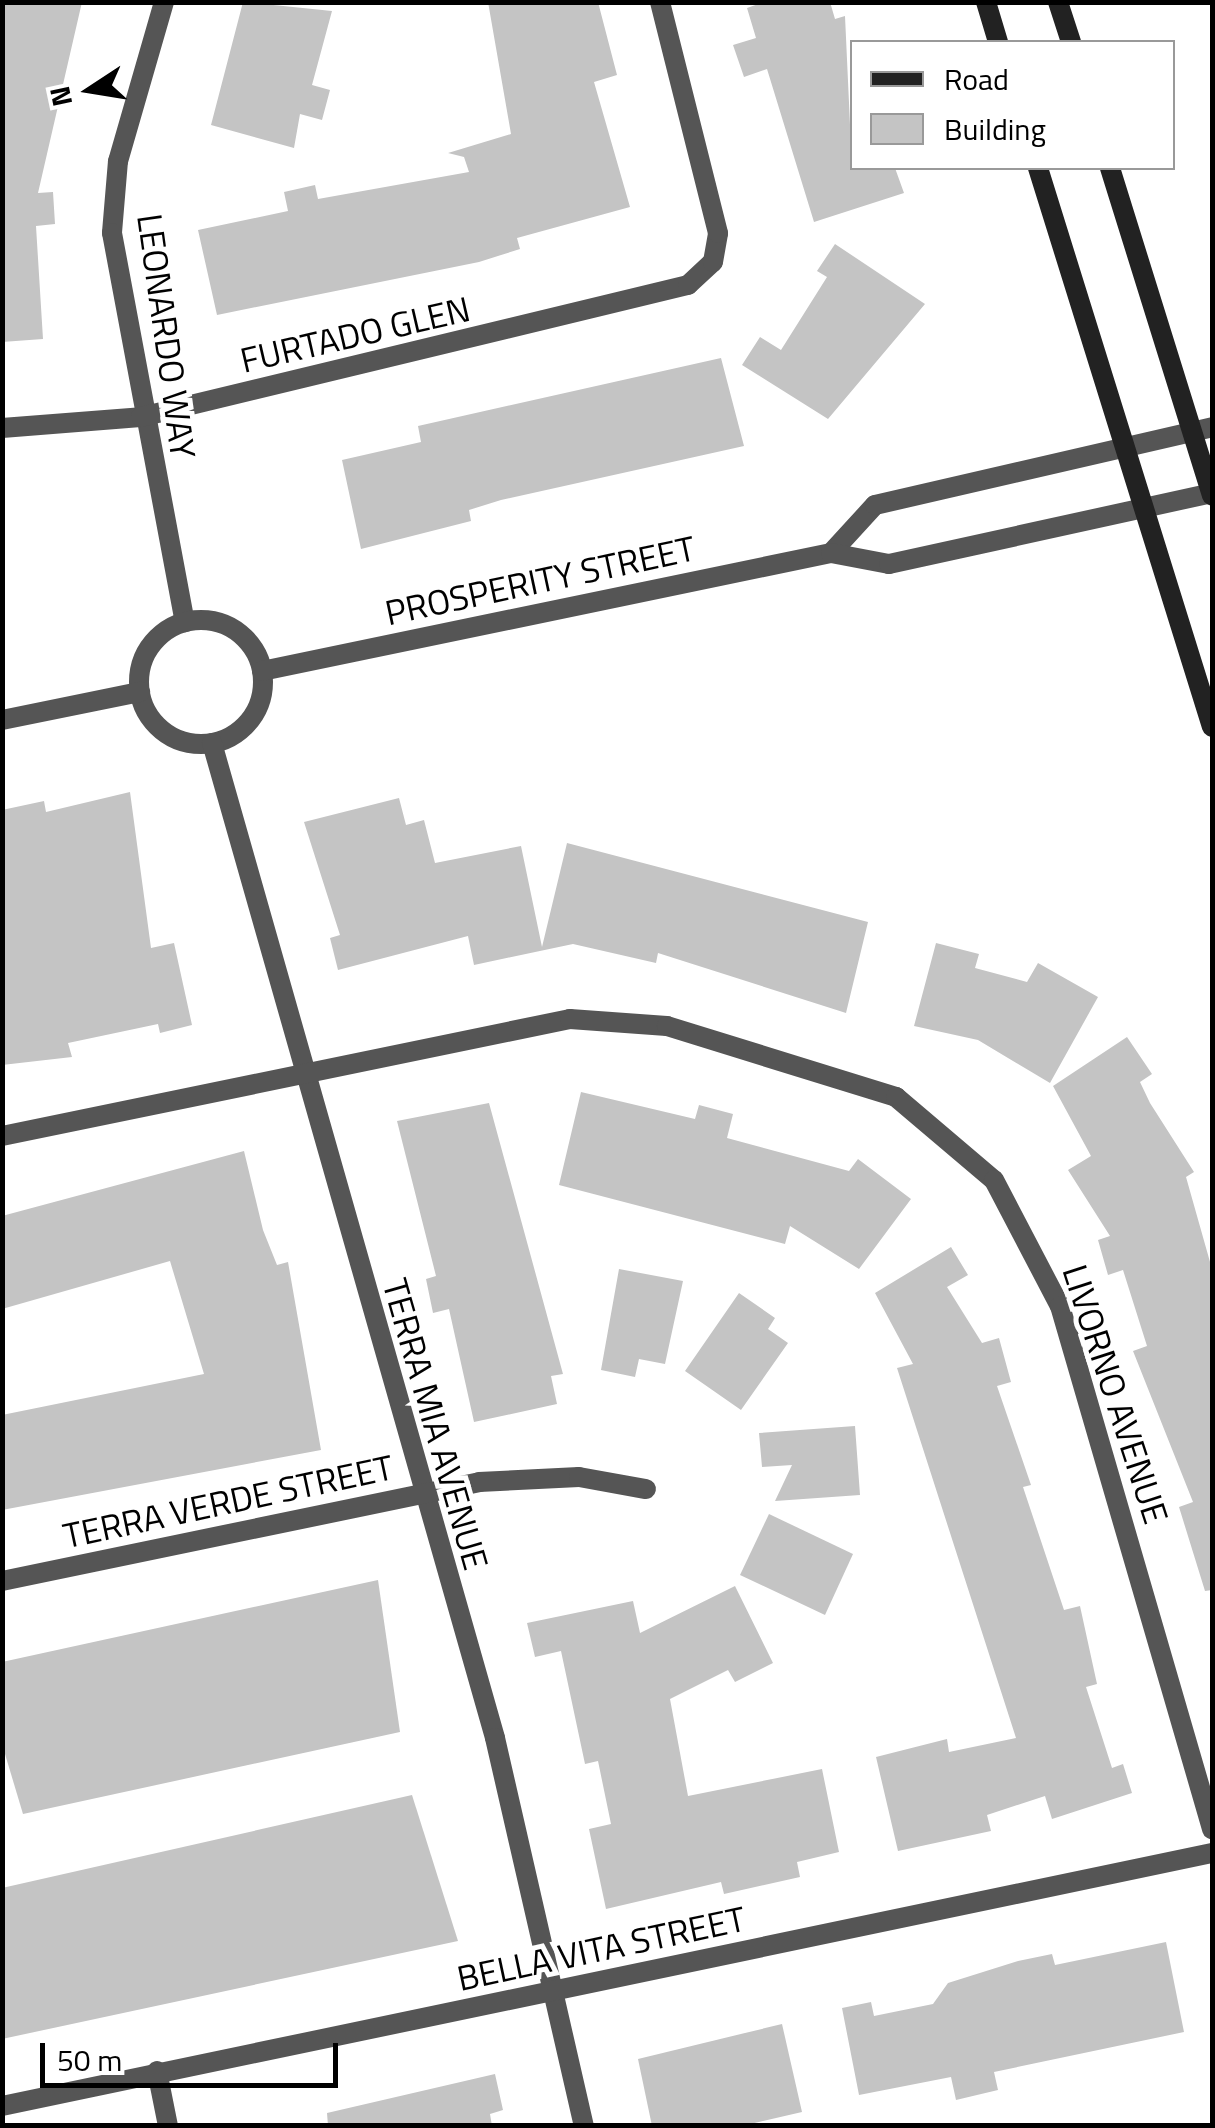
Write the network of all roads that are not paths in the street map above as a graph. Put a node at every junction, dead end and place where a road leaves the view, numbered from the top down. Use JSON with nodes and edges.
{"nodes":[{"id":1,"x":164,"y":2,"type":"edge"},
{"id":2,"x":660,"y":2,"type":"edge"},
{"id":3,"x":986,"y":2,"type":"edge"},
{"id":4,"x":1058,"y":2,"type":"edge"},
{"id":5,"x":997,"y":40,"type":"edge"},
{"id":6,"x":1069,"y":40,"type":"edge"},
{"id":7,"x":1039,"y":170,"type":"edge"},
{"id":8,"x":1111,"y":170,"type":"edge"},
{"id":9,"x":141,"y":417,"type":"junction"},
{"id":10,"x":2,"y":428,"type":"edge"},
{"id":11,"x":1202,"y":429,"type":"edge"},
{"id":12,"x":1126,"y":447,"type":"junction"},
{"id":13,"x":1212,"y":494,"type":"edge"},
{"id":14,"x":1145,"y":508,"type":"junction"},
{"id":15,"x":831,"y":553,"type":"junction"},
{"id":16,"x":185,"y":622,"type":"junction"},
{"id":17,"x":262,"y":671,"type":"junction"},
{"id":18,"x":140,"y":692,"type":"junction"},
{"id":19,"x":2,"y":720,"type":"edge"},
{"id":20,"x":1212,"y":727,"type":"edge"},
{"id":21,"x":212,"y":743,"type":"junction"},
{"id":22,"x":300,"y":1075,"type":"junction"},
{"id":23,"x":2,"y":1136,"type":"edge"},
{"id":24,"x":646,"y":1489,"type":"dead end"},
{"id":25,"x":422,"y":1494,"type":"junction"},
{"id":26,"x":2,"y":1581,"type":"edge"},
{"id":27,"x":1212,"y":1830,"type":"edge"},
{"id":28,"x":1212,"y":1853,"type":"edge"},
{"id":29,"x":555,"y":1991,"type":"junction"},
{"id":30,"x":157,"y":2071,"type":"junction"},
{"id":31,"x":2,"y":2106,"type":"edge"},
{"id":32,"x":168,"y":2126,"type":"edge"},
{"id":33,"x":584,"y":2126,"type":"edge"}],
"edges":[{"from":1,"to":9,"type":"street","name":"LEONARDO WAY"},
{"from":2,"to":9,"type":"street","name":"FURTADO GLEN"},
{"from":3,"to":5,"type":"main road"},
{"from":4,"to":6,"type":"main road"},
{"from":7,"to":12,"type":"main road"},
{"from":8,"to":11,"type":"main road"},
{"from":9,"to":10,"type":"street","name":"FURTADO GLEN"},
{"from":9,"to":16,"type":"street","name":"LEONARDO WAY"},
{"from":11,"to":12,"type":"street"},
{"from":11,"to":13,"type":"main road"},
{"from":12,"to":14,"type":"main road"},
{"from":12,"to":15,"type":"street"},
{"from":13,"to":14,"type":"street","name":"PROSPERITY STREET"},
{"from":14,"to":15,"type":"street","name":"PROSPERITY STREET"},
{"from":14,"to":20,"type":"main road"},
{"from":15,"to":17,"type":"street","name":"PROSPERITY STREET"},
{"from":16,"to":17,"type":"street"},
{"from":16,"to":18,"type":"street"},
{"from":17,"to":21,"type":"street"},
{"from":18,"to":19,"type":"street"},
{"from":18,"to":21,"type":"street"},
{"from":21,"to":22,"type":"street","name":"TERRA MIA AVENUE"},
{"from":22,"to":23,"type":"street","name":"LIVORNO AVENUE"},
{"from":22,"to":25,"type":"street","name":"TERRA MIA AVENUE"},
{"from":22,"to":27,"type":"street","name":"LIVORNO AVENUE"},
{"from":24,"to":25,"type":"street","name":"TERRA VERDE STREET"},
{"from":25,"to":26,"type":"street","name":"TERRA VERDE STREET"},
{"from":25,"to":29,"type":"street","name":"TERRA MIA AVENUE"},
{"from":28,"to":29,"type":"street","name":"BELLA VITA STREET"},
{"from":29,"to":30,"type":"street","name":"BELLA VITA STREET"},
{"from":29,"to":33,"type":"street","name":"TERRA MIA AVENUE"},
{"from":30,"to":31,"type":"street","name":"BELLA VITA STREET"},
{"from":30,"to":32,"type":"street"}]}
